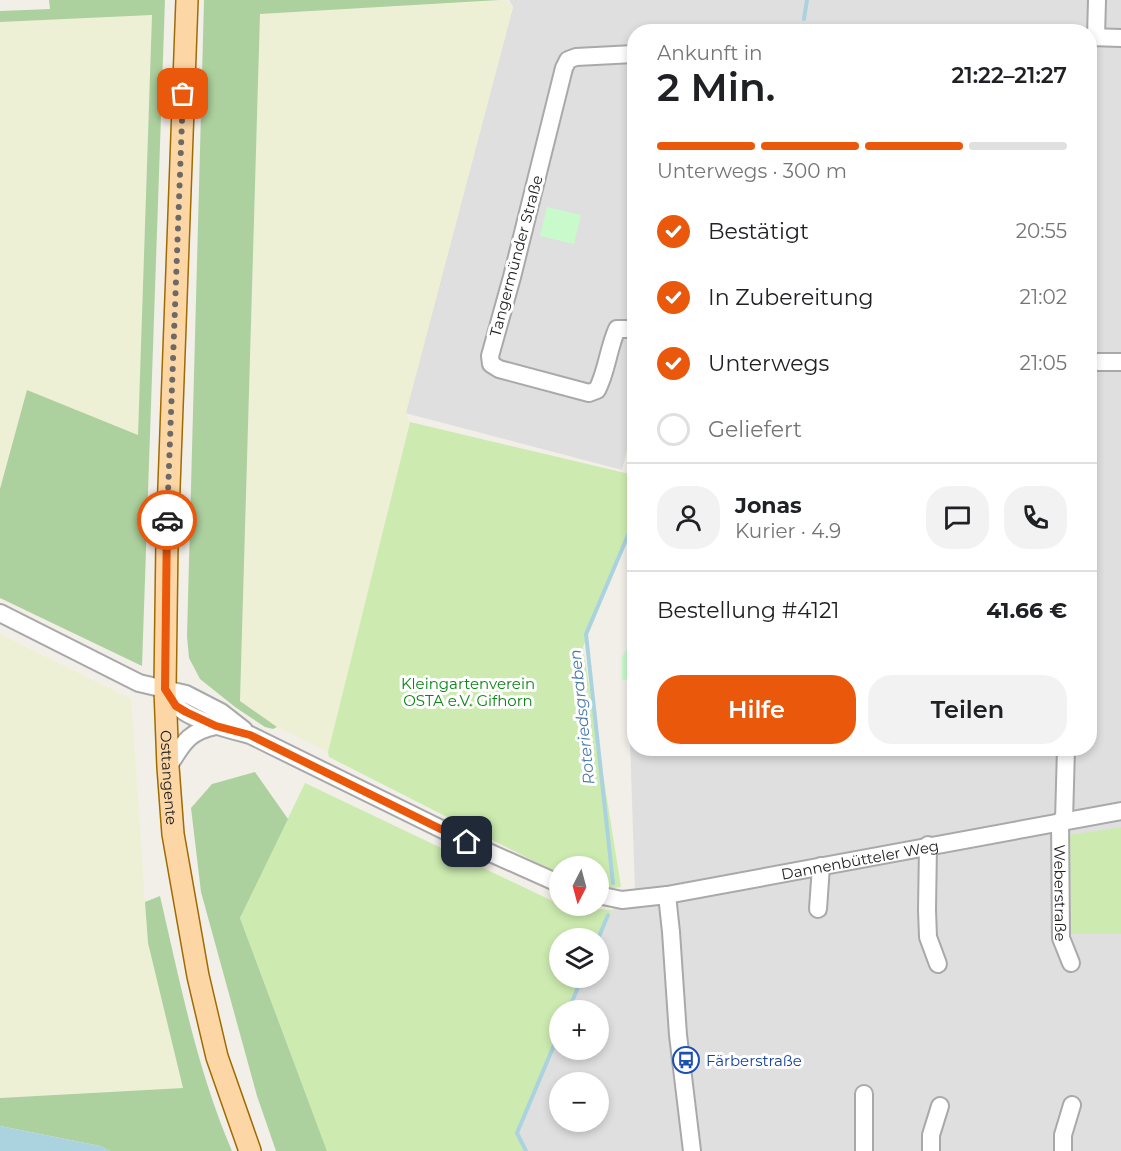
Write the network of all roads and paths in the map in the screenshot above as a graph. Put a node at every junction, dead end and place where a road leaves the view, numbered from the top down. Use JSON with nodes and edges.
{"nodes":[{"id":1,"x":187,"y":0,"type":"edge"},
{"id":2,"x":1096,"y":0,"type":"edge"},
{"id":3,"x":1093,"y":24,"type":"edge"},
{"id":4,"x":1097,"y":37,"type":"edge"},
{"id":5,"x":1121,"y":38,"type":"edge"},
{"id":6,"x":627,"y":54,"type":"edge"},
{"id":7,"x":627,"y":329,"type":"edge"},
{"id":8,"x":1097,"y":362,"type":"edge"},
{"id":9,"x":1121,"y":362,"type":"edge"},
{"id":10,"x":0,"y":613,"type":"edge"},
{"id":11,"x":165,"y":689,"type":"junction"},
{"id":12,"x":216,"y":726,"type":"junction"},
{"id":13,"x":250,"y":735,"type":"junction"},
{"id":14,"x":1066,"y":756,"type":"edge"},
{"id":15,"x":168,"y":767,"type":"junction"},
{"id":16,"x":1121,"y":811,"type":"edge"},
{"id":17,"x":1062,"y":821,"type":"junction"},
{"id":18,"x":928,"y":845,"type":"junction"},
{"id":19,"x":820,"y":866,"type":"junction"},
{"id":20,"x":549,"y":879,"type":"edge"},
{"id":21,"x":667,"y":895,"type":"junction"},
{"id":22,"x":609,"y":897,"type":"edge"},
{"id":23,"x":818,"y":909,"type":"dead end"},
{"id":24,"x":1071,"y":963,"type":"dead end"},
{"id":25,"x":938,"y":964,"type":"dead end"},
{"id":26,"x":864,"y":1094,"type":"dead end"},
{"id":27,"x":1072,"y":1105,"type":"dead end"},
{"id":28,"x":940,"y":1106,"type":"dead end"},
{"id":29,"x":250,"y":1151,"type":"edge"},
{"id":30,"x":692,"y":1151,"type":"edge"},
{"id":31,"x":864,"y":1151,"type":"edge"},
{"id":32,"x":931,"y":1151,"type":"edge"},
{"id":33,"x":1063,"y":1151,"type":"edge"}],
"edges":[{"from":1,"to":11,"type":"main road","name":"Osttangente"},
{"from":2,"to":3,"type":"street"},
{"from":4,"to":5,"type":"street"},
{"from":6,"to":7,"type":"street","name":"Tangermünder Straße"},
{"from":8,"to":9,"type":"street"},
{"from":10,"to":11,"type":"street"},
{"from":11,"to":12,"type":"street"},
{"from":11,"to":13,"type":"street"},
{"from":11,"to":15,"type":"main road","name":"Osttangente"},
{"from":12,"to":13,"type":"street"},
{"from":12,"to":15,"type":"street"},
{"from":13,"to":20,"type":"street"},
{"from":14,"to":17,"type":"street","name":"Weberstraße"},
{"from":15,"to":29,"type":"main road","name":"Osttangente"},
{"from":16,"to":17,"type":"street","name":"Dannenbütteler Weg"},
{"from":17,"to":18,"type":"street","name":"Dannenbütteler Weg"},
{"from":17,"to":24,"type":"street","name":"Weberstraße"},
{"from":18,"to":19,"type":"street","name":"Dannenbütteler Weg"},
{"from":18,"to":25,"type":"street"},
{"from":19,"to":21,"type":"street","name":"Dannenbütteler Weg"},
{"from":19,"to":23,"type":"street"},
{"from":21,"to":22,"type":"street","name":"Dannenbütteler Weg"},
{"from":21,"to":30,"type":"street"},
{"from":26,"to":31,"type":"street"},
{"from":27,"to":33,"type":"street"},
{"from":28,"to":32,"type":"street"}]}
